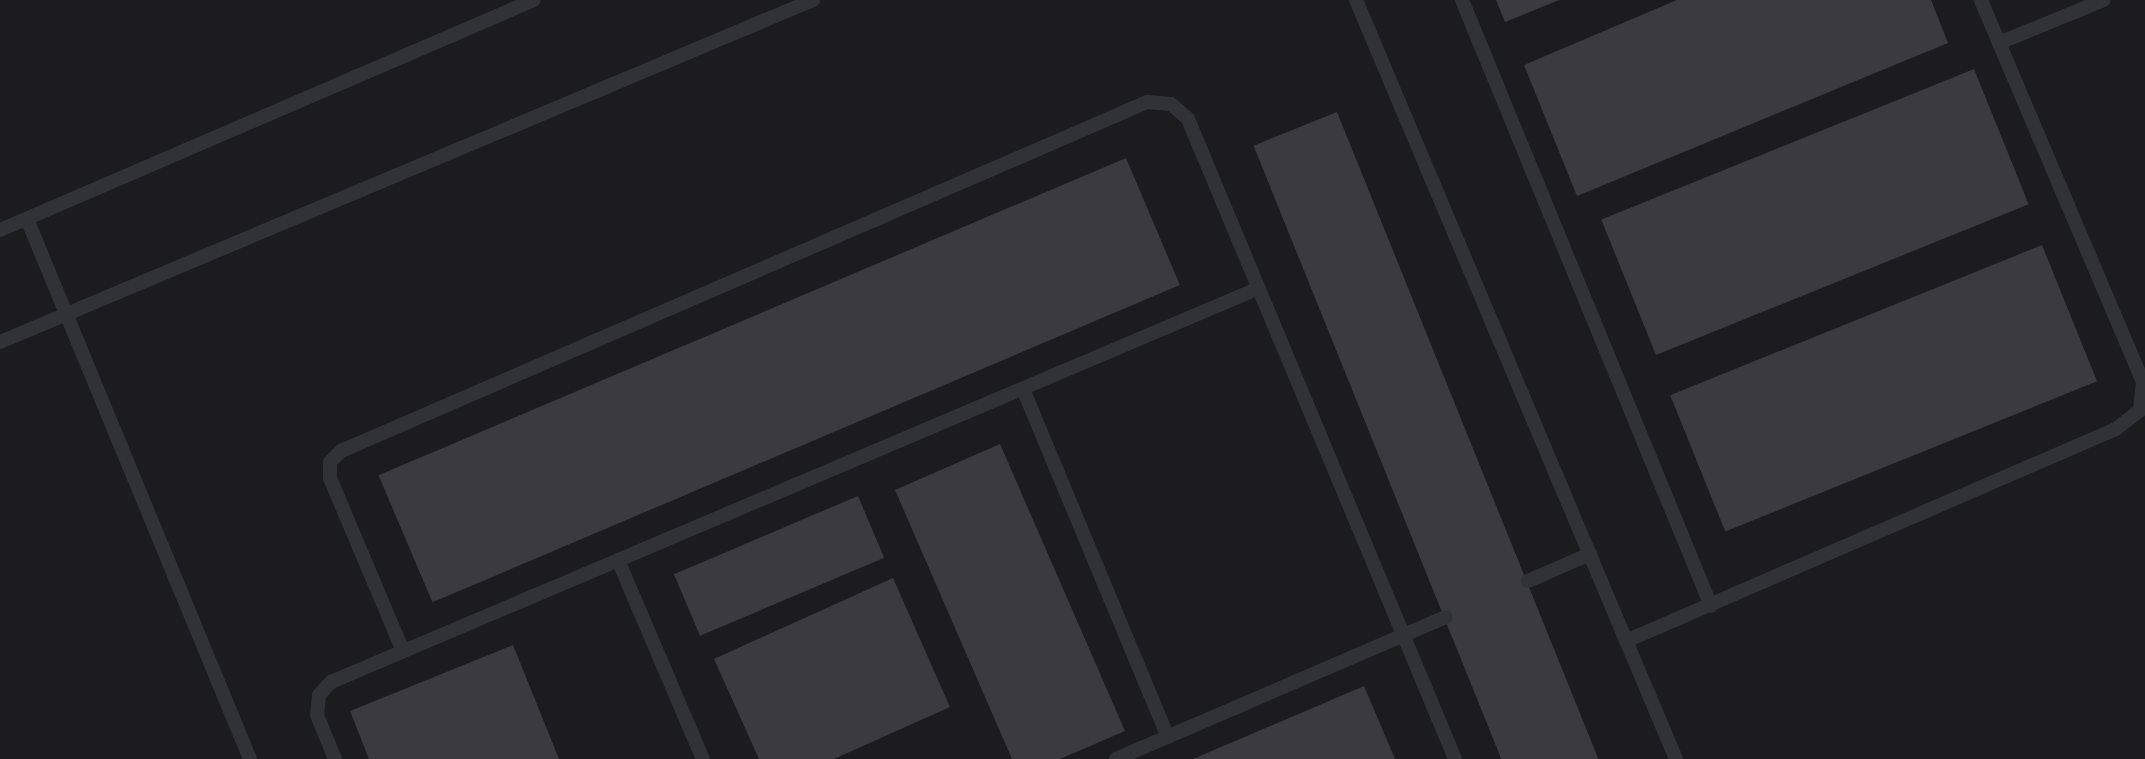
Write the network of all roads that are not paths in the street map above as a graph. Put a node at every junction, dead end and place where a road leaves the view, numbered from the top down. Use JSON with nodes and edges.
{"nodes":[{"id":1,"x":534,"y":0,"type":"edge"},
{"id":2,"x":813,"y":0,"type":"edge"},
{"id":3,"x":1356,"y":0,"type":"edge"},
{"id":4,"x":1462,"y":0,"type":"edge"},
{"id":5,"x":1980,"y":0,"type":"edge"},
{"id":6,"x":2104,"y":0,"type":"edge"},
{"id":7,"x":1999,"y":43,"type":"junction"},
{"id":8,"x":27,"y":219,"type":"junction"},
{"id":9,"x":0,"y":230,"type":"edge"},
{"id":10,"x":1259,"y":289,"type":"junction"},
{"id":11,"x":66,"y":315,"type":"junction"},
{"id":12,"x":0,"y":342,"type":"edge"},
{"id":13,"x":1023,"y":389,"type":"junction"},
{"id":14,"x":1590,"y":554,"type":"junction"},
{"id":15,"x":618,"y":560,"type":"junction"},
{"id":16,"x":1528,"y":581,"type":"dead end"},
{"id":17,"x":1711,"y":606,"type":"junction"},
{"id":18,"x":1446,"y":617,"type":"dead end"},
{"id":19,"x":1403,"y":635,"type":"junction"},
{"id":20,"x":1626,"y":640,"type":"junction"},
{"id":21,"x":403,"y":651,"type":"junction"},
{"id":22,"x":1168,"y":737,"type":"junction"},
{"id":23,"x":250,"y":759,"type":"edge"},
{"id":24,"x":335,"y":759,"type":"edge"},
{"id":25,"x":703,"y":759,"type":"edge"},
{"id":26,"x":1116,"y":759,"type":"edge"},
{"id":27,"x":1455,"y":759,"type":"edge"},
{"id":28,"x":1676,"y":759,"type":"edge"}],
"edges":[{"from":1,"to":8,"type":"lane"},
{"from":2,"to":11,"type":"lane"},
{"from":3,"to":14,"type":"lane"},
{"from":4,"to":17,"type":"lane"},
{"from":5,"to":7,"type":"lane"},
{"from":6,"to":7,"type":"lane"},
{"from":7,"to":17,"type":"lane"},
{"from":8,"to":9,"type":"lane"},
{"from":8,"to":11,"type":"lane"},
{"from":10,"to":13,"type":"lane"},
{"from":10,"to":19,"type":"lane"},
{"from":10,"to":21,"type":"lane"},
{"from":11,"to":12,"type":"lane"},
{"from":11,"to":23,"type":"lane"},
{"from":13,"to":15,"type":"lane"},
{"from":13,"to":22,"type":"lane"},
{"from":14,"to":16,"type":"lane"},
{"from":14,"to":20,"type":"lane"},
{"from":15,"to":21,"type":"lane"},
{"from":15,"to":25,"type":"lane"},
{"from":17,"to":20,"type":"lane"},
{"from":18,"to":19,"type":"lane"},
{"from":19,"to":22,"type":"lane"},
{"from":19,"to":27,"type":"lane"},
{"from":20,"to":28,"type":"lane"},
{"from":21,"to":24,"type":"lane"},
{"from":22,"to":26,"type":"lane"}]}
